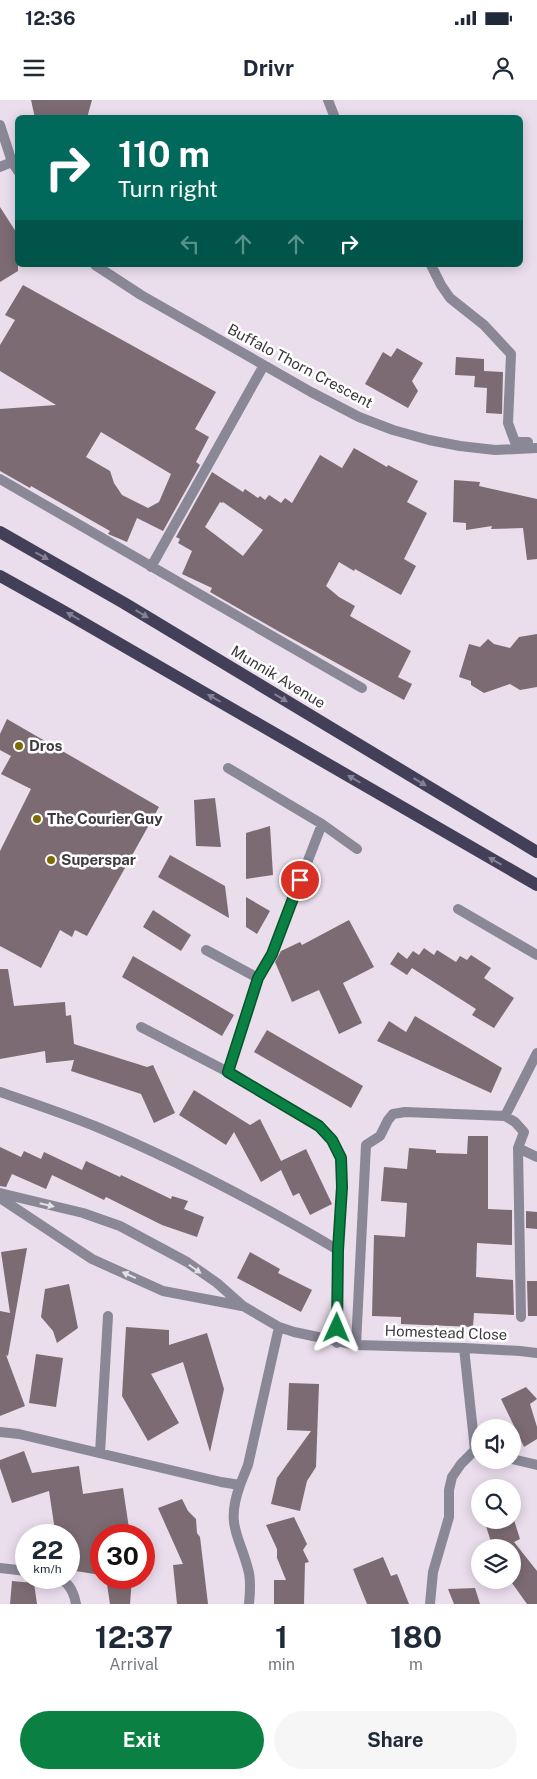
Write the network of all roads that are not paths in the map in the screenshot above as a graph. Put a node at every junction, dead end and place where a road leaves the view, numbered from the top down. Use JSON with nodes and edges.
{"nodes":[{"id":1,"x":328,"y":100,"type":"edge"},
{"id":2,"x":334,"y":115,"type":"edge"},
{"id":3,"x":0,"y":125,"type":"edge"},
{"id":4,"x":12,"y":162,"type":"junction"},
{"id":5,"x":15,"y":166,"type":"edge"},
{"id":6,"x":0,"y":167,"type":"edge"},
{"id":7,"x":97,"y":267,"type":"edge"},
{"id":8,"x":432,"y":267,"type":"edge"},
{"id":9,"x":264,"y":365,"type":"junction"},
{"id":10,"x":537,"y":442,"type":"edge"},
{"id":11,"x":537,"y":448,"type":"edge"},
{"id":12,"x":0,"y":479,"type":"edge"},
{"id":13,"x":0,"y":532,"type":"edge"},
{"id":14,"x":151,"y":567,"type":"junction"},
{"id":15,"x":0,"y":576,"type":"edge"},
{"id":16,"x":362,"y":688,"type":"dead end"},
{"id":17,"x":228,"y":768,"type":"dead end"},
{"id":18,"x":322,"y":824,"type":"junction"},
{"id":19,"x":357,"y":849,"type":"dead end"},
{"id":20,"x":536,"y":852,"type":"edge"},
{"id":21,"x":537,"y":885,"type":"edge"},
{"id":22,"x":458,"y":909,"type":"dead end"},
{"id":23,"x":206,"y":950,"type":"dead end"},
{"id":24,"x":537,"y":955,"type":"edge"},
{"id":25,"x":258,"y":978,"type":"junction"},
{"id":26,"x":141,"y":1027,"type":"dead end"},
{"id":27,"x":537,"y":1053,"type":"edge"},
{"id":28,"x":228,"y":1072,"type":"junction"},
{"id":29,"x":0,"y":1092,"type":"edge"},
{"id":30,"x":504,"y":1116,"type":"junction"},
{"id":31,"x":518,"y":1148,"type":"junction"},
{"id":32,"x":537,"y":1157,"type":"edge"},
{"id":33,"x":0,"y":1193,"type":"edge"},
{"id":34,"x":0,"y":1198,"type":"edge"},
{"id":35,"x":338,"y":1250,"type":"junction"},
{"id":36,"x":243,"y":1306,"type":"junction"},
{"id":37,"x":108,"y":1316,"type":"dead end"},
{"id":38,"x":521,"y":1317,"type":"dead end"},
{"id":39,"x":278,"y":1327,"type":"junction"},
{"id":40,"x":337,"y":1343,"type":"junction"},
{"id":41,"x":356,"y":1346,"type":"junction"},
{"id":42,"x":464,"y":1348,"type":"junction"},
{"id":43,"x":537,"y":1353,"type":"edge"},
{"id":44,"x":474,"y":1419,"type":"edge"},
{"id":45,"x":0,"y":1432,"type":"edge"},
{"id":46,"x":100,"y":1453,"type":"junction"},
{"id":47,"x":471,"y":1456,"type":"edge"},
{"id":48,"x":521,"y":1461,"type":"edge"},
{"id":49,"x":537,"y":1465,"type":"edge"},
{"id":50,"x":240,"y":1485,"type":"junction"},
{"id":51,"x":0,"y":1568,"type":"edge"},
{"id":52,"x":15,"y":1570,"type":"edge"},
{"id":53,"x":71,"y":1589,"type":"edge"},
{"id":54,"x":76,"y":1604,"type":"edge"},
{"id":55,"x":249,"y":1604,"type":"edge"},
{"id":56,"x":430,"y":1604,"type":"edge"}],
"edges":[{"from":1,"to":2,"type":"street"},
{"from":3,"to":4,"type":"street"},
{"from":4,"to":5,"type":"street"},
{"from":4,"to":6,"type":"street"},
{"from":7,"to":9,"type":"street","name":"Buffalo Thorn Crescent"},
{"from":8,"to":10,"type":"street"},
{"from":9,"to":11,"type":"street","name":"Buffalo Thorn Crescent"},
{"from":9,"to":14,"type":"street"},
{"from":12,"to":14,"type":"street"},
{"from":13,"to":20,"type":"main road","name":"Munnik Avenue","one_way":true},
{"from":14,"to":16,"type":"street"},
{"from":21,"to":15,"type":"main road","one_way":true},
{"from":17,"to":18,"type":"street"},
{"from":18,"to":19,"type":"street"},
{"from":18,"to":25,"type":"street"},
{"from":22,"to":24,"type":"street"},
{"from":23,"to":25,"type":"street"},
{"from":25,"to":28,"type":"street"},
{"from":26,"to":28,"type":"street"},
{"from":27,"to":30,"type":"street"},
{"from":28,"to":35,"type":"street"},
{"from":29,"to":35,"type":"street"},
{"from":30,"to":31,"type":"street"},
{"from":30,"to":41,"type":"street"},
{"from":31,"to":32,"type":"street"},
{"from":31,"to":38,"type":"street"},
{"from":33,"to":36,"type":"street","name":"Homestead Close","one_way":true},
{"from":36,"to":34,"type":"street","name":"Homestead Close","one_way":true},
{"from":35,"to":40,"type":"street"},
{"from":36,"to":39,"type":"street","name":"Homestead Close"},
{"from":37,"to":46,"type":"street"},
{"from":39,"to":40,"type":"street","name":"Homestead Close"},
{"from":39,"to":50,"type":"street"},
{"from":40,"to":41,"type":"street","name":"Homestead Close"},
{"from":41,"to":42,"type":"street","name":"Homestead Close"},
{"from":42,"to":43,"type":"street","name":"Homestead Close"},
{"from":42,"to":44,"type":"street"},
{"from":45,"to":46,"type":"street"},
{"from":46,"to":50,"type":"street"},
{"from":47,"to":56,"type":"street"},
{"from":48,"to":49,"type":"street"},
{"from":50,"to":55,"type":"street"},
{"from":51,"to":52,"type":"street"},
{"from":53,"to":54,"type":"street"}]}
